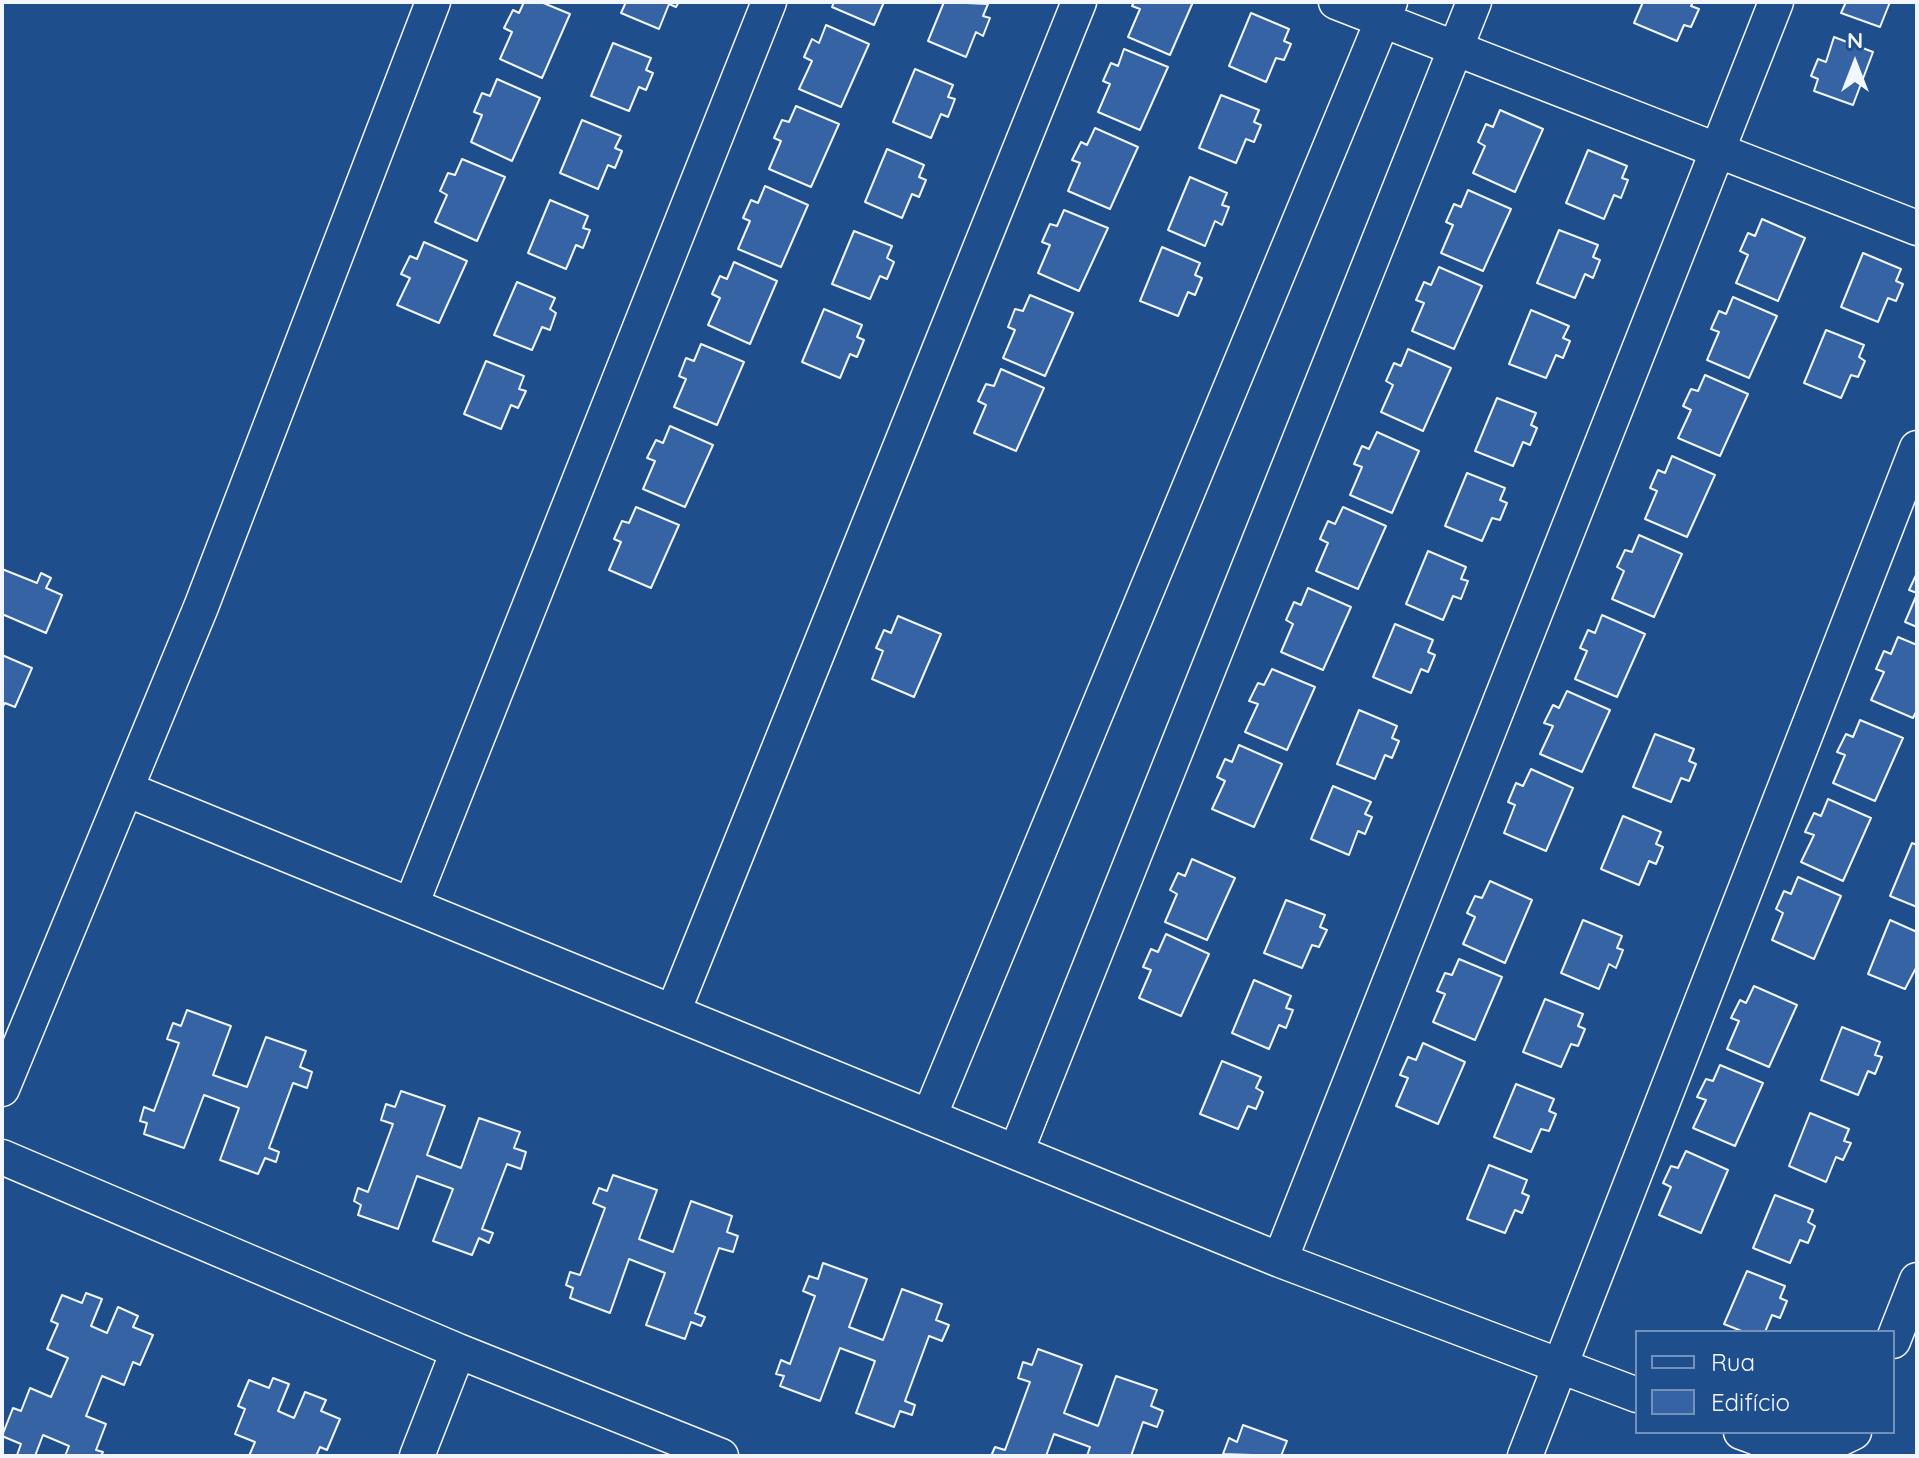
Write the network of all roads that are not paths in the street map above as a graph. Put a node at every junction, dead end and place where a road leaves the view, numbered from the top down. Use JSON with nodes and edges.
{"nodes":[{"id":1,"x":433,"y":2,"type":"edge"},
{"id":2,"x":769,"y":2,"type":"edge"},
{"id":3,"x":1079,"y":2,"type":"edge"},
{"id":4,"x":1336,"y":2,"type":"edge"},
{"id":5,"x":1474,"y":2,"type":"edge"},
{"id":6,"x":1776,"y":2,"type":"edge"},
{"id":7,"x":1387,"y":11,"type":"edge"},
{"id":8,"x":1456,"y":49,"type":"junction"},
{"id":9,"x":1716,"y":150,"type":"junction"},
{"id":10,"x":1917,"y":228,"type":"edge"},
{"id":11,"x":1917,"y":448,"type":"edge"},
{"id":12,"x":126,"y":789,"type":"junction"},
{"id":13,"x":411,"y":905,"type":"junction"},
{"id":14,"x":673,"y":1012,"type":"junction"},
{"id":15,"x":2,"y":1089,"type":"edge"},
{"id":16,"x":929,"y":1117,"type":"junction"},
{"id":17,"x":1016,"y":1152,"type":"junction"},
{"id":18,"x":2,"y":1157,"type":"edge"},
{"id":19,"x":1280,"y":1260,"type":"junction"},
{"id":20,"x":1917,"y":1280,"type":"edge"},
{"id":21,"x":1895,"y":1336,"type":"edge"},
{"id":22,"x":458,"y":1351,"type":"junction"},
{"id":23,"x":1560,"y":1368,"type":"junction"},
{"id":24,"x":1635,"y":1394,"type":"edge"},
{"id":25,"x":1747,"y":1434,"type":"edge"},
{"id":26,"x":1851,"y":1434,"type":"edge"},
{"id":27,"x":417,"y":1456,"type":"edge"},
{"id":28,"x":721,"y":1456,"type":"edge"},
{"id":29,"x":1525,"y":1456,"type":"edge"}],
"edges":[{"from":1,"to":12,"type":"street"},
{"from":2,"to":13,"type":"street"},
{"from":3,"to":14,"type":"street"},
{"from":4,"to":7,"type":"street"},
{"from":5,"to":8,"type":"street"},
{"from":6,"to":9,"type":"street"},
{"from":7,"to":8,"type":"street"},
{"from":7,"to":16,"type":"street"},
{"from":8,"to":9,"type":"street"},
{"from":8,"to":17,"type":"street"},
{"from":9,"to":10,"type":"street"},
{"from":9,"to":19,"type":"street"},
{"from":11,"to":23,"type":"street"},
{"from":12,"to":13,"type":"street"},
{"from":12,"to":15,"type":"street"},
{"from":13,"to":14,"type":"street"},
{"from":14,"to":16,"type":"street"},
{"from":16,"to":17,"type":"street"},
{"from":17,"to":19,"type":"street"},
{"from":18,"to":22,"type":"street"},
{"from":19,"to":23,"type":"street"},
{"from":20,"to":21,"type":"street"},
{"from":22,"to":27,"type":"street"},
{"from":22,"to":28,"type":"street"},
{"from":23,"to":24,"type":"street"},
{"from":23,"to":29,"type":"street"},
{"from":25,"to":26,"type":"street"}]}
